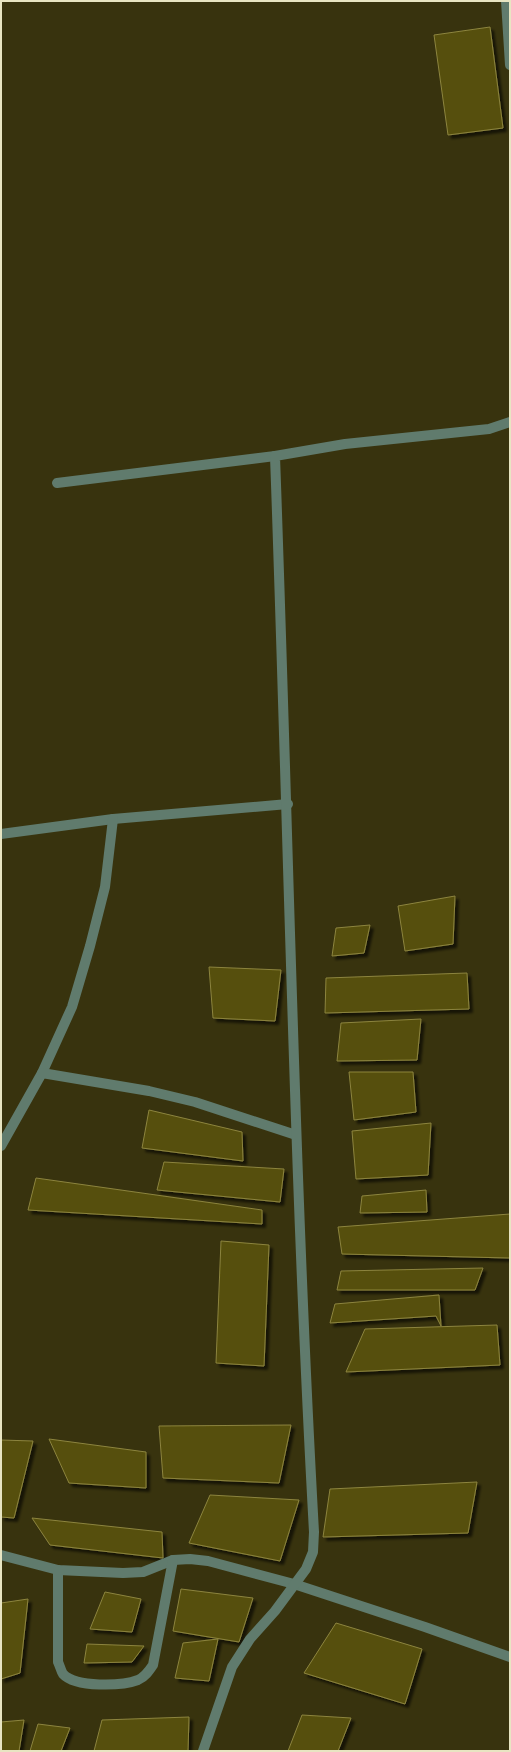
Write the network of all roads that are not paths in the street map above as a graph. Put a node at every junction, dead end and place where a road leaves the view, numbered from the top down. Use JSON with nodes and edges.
{"nodes":[{"id":1,"x":506,"y":1,"type":"edge"},
{"id":2,"x":510,"y":65,"type":"edge"},
{"id":3,"x":510,"y":422,"type":"edge"},
{"id":4,"x":276,"y":456,"type":"junction"},
{"id":5,"x":57,"y":483,"type":"dead end"},
{"id":6,"x":288,"y":804,"type":"junction"},
{"id":7,"x":114,"y":819,"type":"junction"},
{"id":8,"x":1,"y":834,"type":"edge"},
{"id":9,"x":42,"y":1073,"type":"junction"},
{"id":10,"x":296,"y":1134,"type":"junction"},
{"id":11,"x":1,"y":1146,"type":"edge"},
{"id":12,"x":1,"y":1556,"type":"edge"},
{"id":13,"x":174,"y":1560,"type":"junction"},
{"id":14,"x":58,"y":1570,"type":"junction"},
{"id":15,"x":294,"y":1584,"type":"junction"},
{"id":16,"x":510,"y":1657,"type":"edge"},
{"id":17,"x":203,"y":1751,"type":"edge"}],
"edges":[{"from":1,"to":2,"type":"street"},
{"from":3,"to":4,"type":"street"},
{"from":4,"to":5,"type":"street"},
{"from":4,"to":6,"type":"street"},
{"from":6,"to":7,"type":"street"},
{"from":6,"to":10,"type":"street"},
{"from":7,"to":8,"type":"street"},
{"from":7,"to":9,"type":"street"},
{"from":9,"to":10,"type":"street"},
{"from":9,"to":11,"type":"street"},
{"from":10,"to":15,"type":"street"},
{"from":12,"to":14,"type":"street"},
{"from":13,"to":14,"type":"street"},
{"from":13,"to":14,"type":"street"},
{"from":13,"to":15,"type":"street"},
{"from":15,"to":16,"type":"street"},
{"from":15,"to":17,"type":"street"}]}
